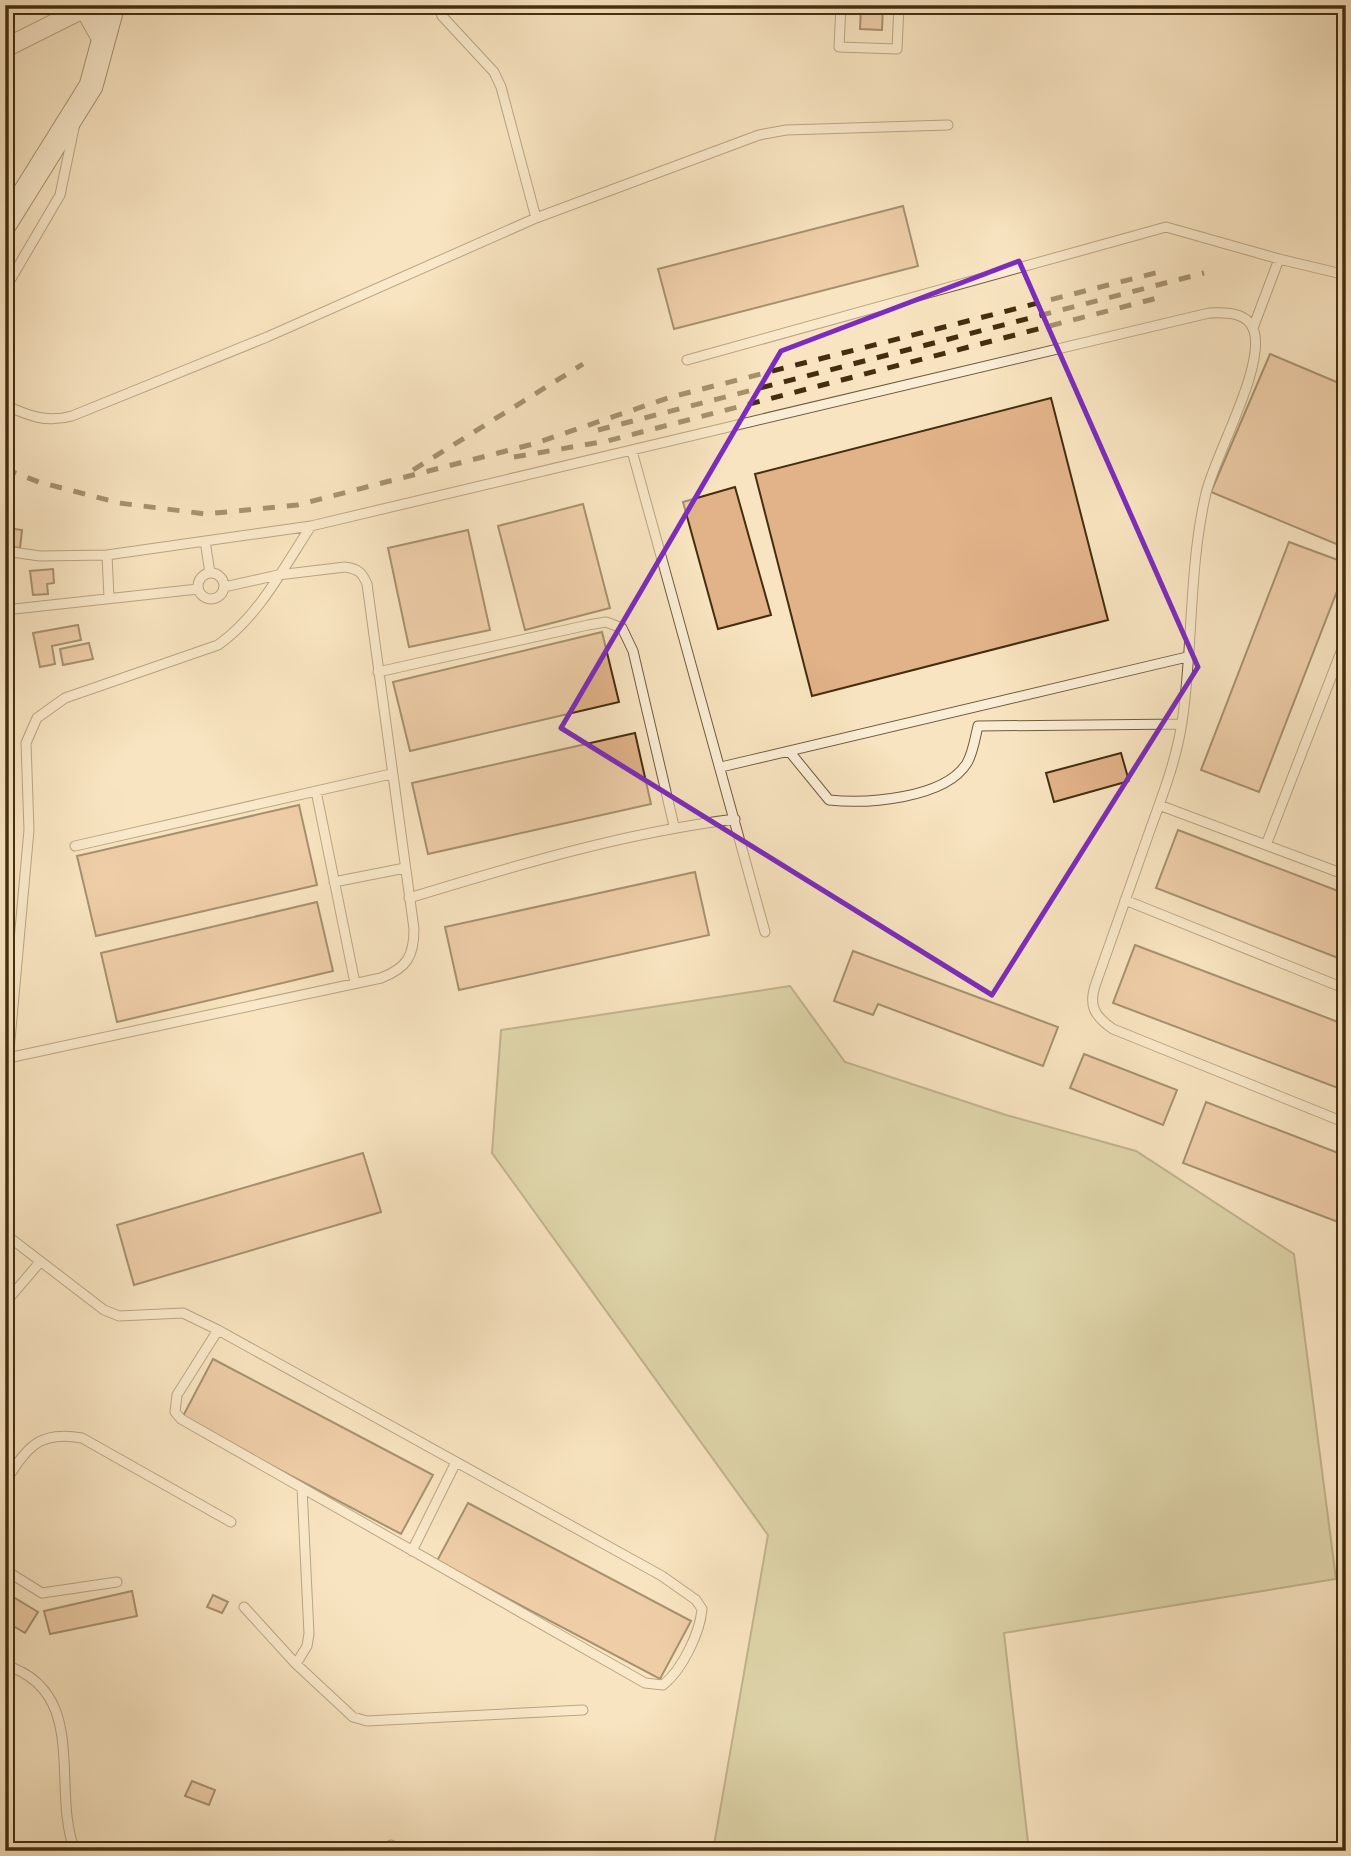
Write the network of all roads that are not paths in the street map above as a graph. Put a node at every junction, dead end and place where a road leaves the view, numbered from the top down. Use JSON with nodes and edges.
{"nodes":[{"id":1,"x":113,"y":5,"type":"edge"},
{"id":2,"x":438,"y":5,"type":"edge"},
{"id":3,"x":841,"y":5,"type":"edge"},
{"id":4,"x":900,"y":5,"type":"edge"},
{"id":5,"x":85,"y":6,"type":"edge"},
{"id":6,"x":103,"y":42,"type":"junction"},
{"id":7,"x":5,"y":48,"type":"edge"},
{"id":8,"x":78,"y":109,"type":"junction"},
{"id":9,"x":948,"y":125,"type":"dead end"},
{"id":10,"x":536,"y":218,"type":"junction"},
{"id":11,"x":5,"y":224,"type":"edge"},
{"id":12,"x":1279,"y":260,"type":"junction"},
{"id":13,"x":1346,"y":275,"type":"edge"},
{"id":14,"x":5,"y":289,"type":"edge"},
{"id":15,"x":1253,"y":328,"type":"junction"},
{"id":16,"x":687,"y":360,"type":"dead end"},
{"id":17,"x":5,"y":405,"type":"edge"},
{"id":18,"x":632,"y":451,"type":"junction"},
{"id":19,"x":311,"y":526,"type":"junction"},
{"id":20,"x":205,"y":541,"type":"junction"},
{"id":21,"x":5,"y":551,"type":"edge"},
{"id":22,"x":107,"y":555,"type":"junction"},
{"id":23,"x":210,"y":573,"type":"junction"},
{"id":24,"x":278,"y":575,"type":"junction"},
{"id":25,"x":225,"y":587,"type":"junction"},
{"id":26,"x":198,"y":589,"type":"junction"},
{"id":27,"x":109,"y":598,"type":"junction"},
{"id":28,"x":5,"y":610,"type":"edge"},
{"id":29,"x":1346,"y":639,"type":"edge"},
{"id":30,"x":1187,"y":657,"type":"junction"},
{"id":31,"x":378,"y":672,"type":"junction"},
{"id":32,"x":1182,"y":724,"type":"junction"},
{"id":33,"x":789,"y":751,"type":"junction"},
{"id":34,"x":721,"y":767,"type":"junction"},
{"id":35,"x":391,"y":774,"type":"junction"},
{"id":36,"x":316,"y":791,"type":"junction"},
{"id":37,"x":1159,"y":805,"type":"junction"},
{"id":38,"x":735,"y":819,"type":"junction"},
{"id":39,"x":674,"y":826,"type":"junction"},
{"id":40,"x":1266,"y":845,"type":"junction"},
{"id":41,"x":75,"y":846,"type":"dead end"},
{"id":42,"x":405,"y":868,"type":"junction"},
{"id":43,"x":1346,"y":875,"type":"edge"},
{"id":44,"x":334,"y":882,"type":"junction"},
{"id":45,"x":409,"y":898,"type":"junction"},
{"id":46,"x":1125,"y":900,"type":"junction"},
{"id":47,"x":765,"y":932,"type":"dead end"},
{"id":48,"x":355,"y":984,"type":"junction"},
{"id":49,"x":1346,"y":989,"type":"edge"},
{"id":50,"x":8,"y":1058,"type":"junction"},
{"id":51,"x":5,"y":1095,"type":"edge"},
{"id":52,"x":1346,"y":1123,"type":"edge"},
{"id":53,"x":5,"y":1234,"type":"edge"},
{"id":54,"x":40,"y":1262,"type":"junction"},
{"id":55,"x":5,"y":1303,"type":"edge"},
{"id":56,"x":218,"y":1329,"type":"junction"},
{"id":57,"x":456,"y":1462,"type":"junction"},
{"id":58,"x":5,"y":1482,"type":"edge"},
{"id":59,"x":302,"y":1488,"type":"junction"},
{"id":60,"x":231,"y":1522,"type":"dead end"},
{"id":61,"x":412,"y":1551,"type":"junction"},
{"id":62,"x":5,"y":1570,"type":"edge"},
{"id":63,"x":117,"y":1582,"type":"dead end"},
{"id":64,"x":244,"y":1607,"type":"dead end"},
{"id":65,"x":296,"y":1664,"type":"junction"},
{"id":66,"x":5,"y":1665,"type":"edge"},
{"id":67,"x":583,"y":1710,"type":"dead end"},
{"id":68,"x":75,"y":1851,"type":"edge"}],
"edges":[{"from":1,"to":6,"type":"street"},
{"from":2,"to":10,"type":"lane"},
{"from":3,"to":4,"type":"lane"},
{"from":5,"to":6,"type":"street"},
{"from":5,"to":7,"type":"street"},
{"from":6,"to":8,"type":"street"},
{"from":8,"to":11,"type":"street"},
{"from":8,"to":14,"type":"lane"},
{"from":9,"to":10,"type":"lane"},
{"from":10,"to":17,"type":"lane"},
{"from":12,"to":13,"type":"lane"},
{"from":12,"to":15,"type":"lane"},
{"from":12,"to":16,"type":"lane"},
{"from":15,"to":18,"type":"lane"},
{"from":15,"to":30,"type":"lane"},
{"from":18,"to":19,"type":"lane"},
{"from":18,"to":34,"type":"lane"},
{"from":19,"to":20,"type":"lane"},
{"from":19,"to":24,"type":"lane"},
{"from":20,"to":22,"type":"lane"},
{"from":20,"to":23,"type":"lane"},
{"from":21,"to":22,"type":"lane"},
{"from":22,"to":27,"type":"lane"},
{"from":23,"to":25,"type":"lane"},
{"from":23,"to":26,"type":"lane"},
{"from":24,"to":25,"type":"lane"},
{"from":24,"to":31,"type":"lane"},
{"from":24,"to":50,"type":"lane"},
{"from":25,"to":26,"type":"lane"},
{"from":26,"to":27,"type":"lane"},
{"from":27,"to":28,"type":"lane"},
{"from":29,"to":40,"type":"lane"},
{"from":30,"to":32,"type":"lane"},
{"from":30,"to":33,"type":"lane"},
{"from":31,"to":35,"type":"lane"},
{"from":31,"to":39,"type":"lane"},
{"from":32,"to":33,"type":"lane"},
{"from":32,"to":37,"type":"lane"},
{"from":33,"to":34,"type":"lane"},
{"from":34,"to":38,"type":"lane"},
{"from":35,"to":36,"type":"lane"},
{"from":35,"to":42,"type":"lane"},
{"from":36,"to":41,"type":"lane"},
{"from":36,"to":44,"type":"lane"},
{"from":37,"to":40,"type":"lane"},
{"from":37,"to":46,"type":"lane"},
{"from":38,"to":39,"type":"lane"},
{"from":38,"to":47,"type":"lane"},
{"from":39,"to":45,"type":"lane"},
{"from":40,"to":43,"type":"lane"},
{"from":42,"to":44,"type":"lane"},
{"from":42,"to":45,"type":"lane"},
{"from":44,"to":48,"type":"lane"},
{"from":45,"to":48,"type":"lane"},
{"from":46,"to":49,"type":"lane"},
{"from":46,"to":52,"type":"lane"},
{"from":48,"to":50,"type":"lane"},
{"from":50,"to":51,"type":"lane"},
{"from":53,"to":54,"type":"lane"},
{"from":54,"to":55,"type":"lane"},
{"from":54,"to":56,"type":"lane"},
{"from":56,"to":57,"type":"lane"},
{"from":56,"to":59,"type":"lane"},
{"from":57,"to":61,"type":"lane"},
{"from":57,"to":61,"type":"lane"},
{"from":58,"to":60,"type":"lane"},
{"from":59,"to":61,"type":"lane"},
{"from":59,"to":65,"type":"lane"},
{"from":62,"to":63,"type":"lane"},
{"from":64,"to":65,"type":"lane"},
{"from":65,"to":67,"type":"lane"},
{"from":66,"to":68,"type":"lane"}]}
